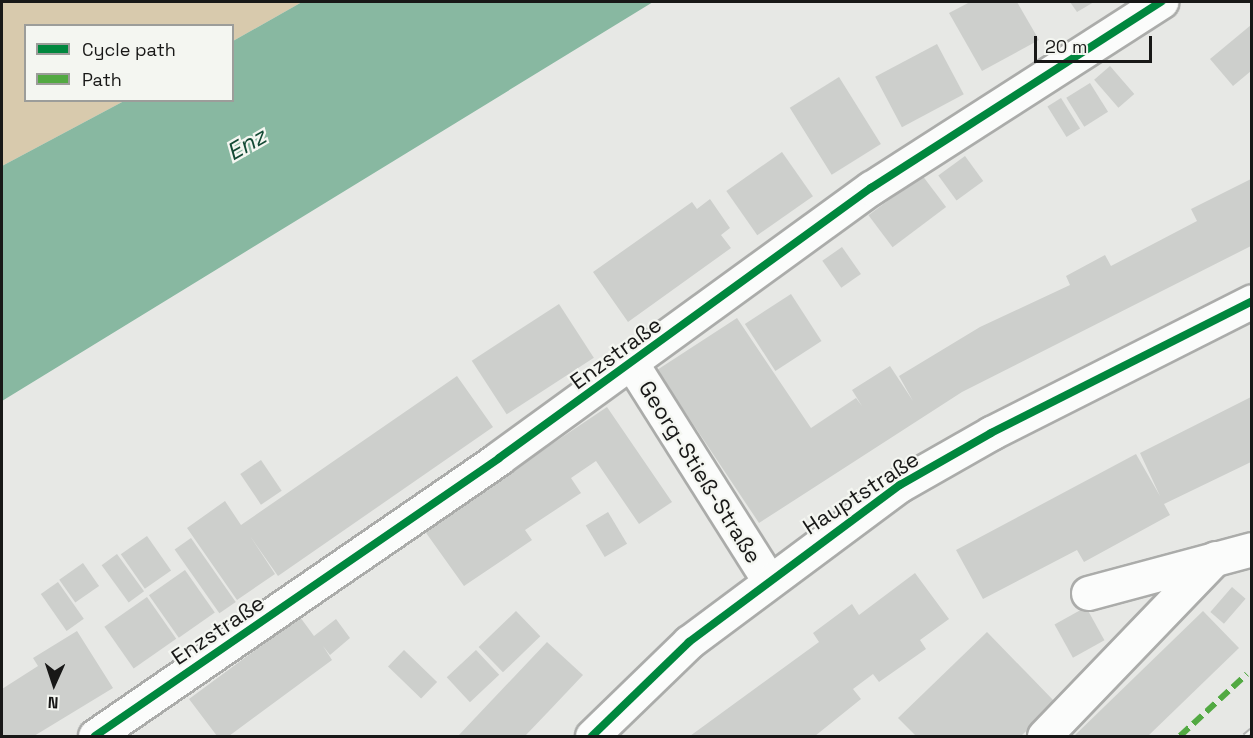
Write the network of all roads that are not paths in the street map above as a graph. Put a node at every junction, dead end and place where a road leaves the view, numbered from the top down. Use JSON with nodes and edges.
{"nodes":[{"id":1,"x":1161,"y":2,"type":"edge"},
{"id":2,"x":1251,"y":301,"type":"edge"},
{"id":3,"x":632,"y":364,"type":"junction"},
{"id":4,"x":1251,"y":549,"type":"edge"},
{"id":5,"x":1215,"y":558,"type":"junction"},
{"id":6,"x":768,"y":579,"type":"junction"},
{"id":7,"x":1088,"y":593,"type":"dead end"},
{"id":8,"x":95,"y":736,"type":"edge"},
{"id":9,"x":592,"y":736,"type":"edge"},
{"id":10,"x":1044,"y":736,"type":"edge"}],
"edges":[{"from":1,"to":3,"type":"street","name":"Enzstraße"},
{"from":2,"to":6,"type":"street","name":"Hauptstraße"},
{"from":3,"to":6,"type":"street","name":"Georg-Stieß-Straße"},
{"from":3,"to":8,"type":"street","name":"Enzstraße"},
{"from":4,"to":5,"type":"street"},
{"from":5,"to":7,"type":"street"},
{"from":5,"to":10,"type":"street"},
{"from":6,"to":9,"type":"street","name":"Hauptstraße"}]}
